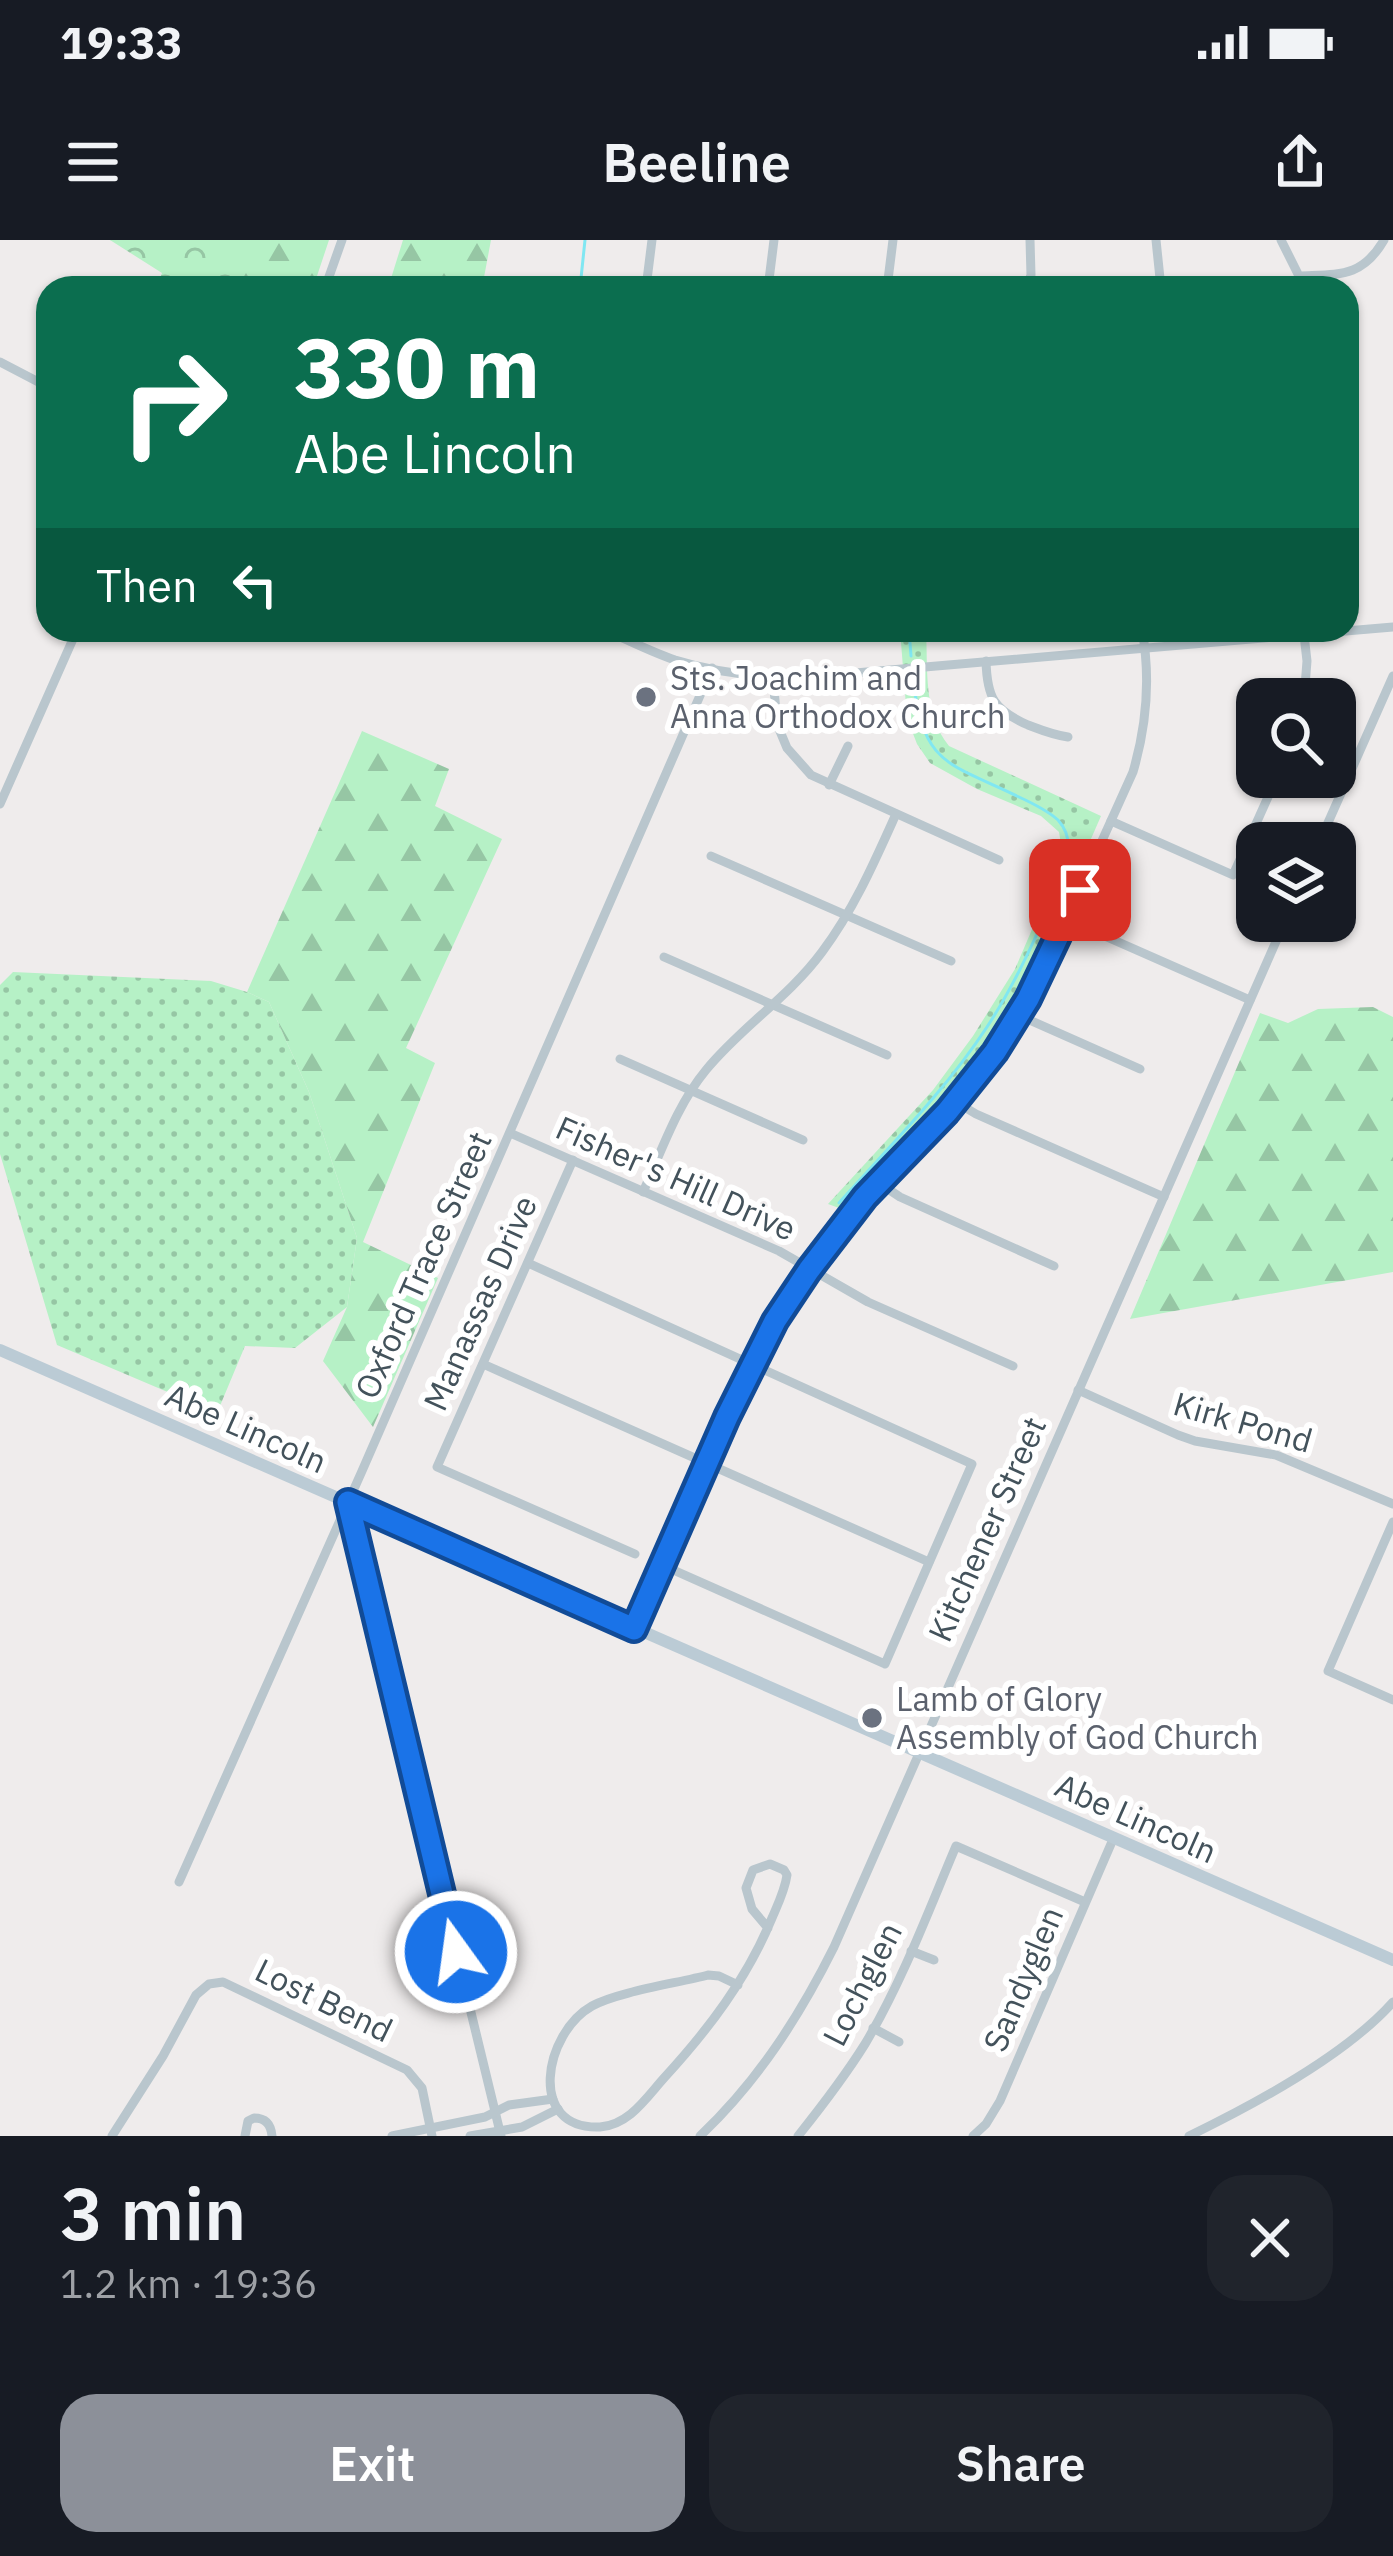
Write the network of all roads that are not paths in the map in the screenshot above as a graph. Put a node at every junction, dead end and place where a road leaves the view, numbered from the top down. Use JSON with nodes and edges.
{"nodes":[{"id":1,"x":342,"y":240,"type":"edge"},
{"id":2,"x":652,"y":240,"type":"edge"},
{"id":3,"x":774,"y":240,"type":"edge"},
{"id":4,"x":892,"y":240,"type":"edge"},
{"id":5,"x":1030,"y":240,"type":"edge"},
{"id":6,"x":1156,"y":240,"type":"edge"},
{"id":7,"x":1281,"y":240,"type":"edge"},
{"id":8,"x":1384,"y":240,"type":"edge"},
{"id":9,"x":329,"y":276,"type":"edge"},
{"id":10,"x":648,"y":276,"type":"edge"},
{"id":11,"x":770,"y":276,"type":"edge"},
{"id":12,"x":888,"y":276,"type":"edge"},
{"id":13,"x":1031,"y":276,"type":"edge"},
{"id":14,"x":1160,"y":276,"type":"edge"},
{"id":15,"x":0,"y":362,"type":"edge"},
{"id":16,"x":36,"y":381,"type":"edge"},
{"id":17,"x":1393,"y":627,"type":"edge"},
{"id":18,"x":1359,"y":630,"type":"edge"},
{"id":19,"x":72,"y":642,"type":"edge"},
{"id":20,"x":633,"y":642,"type":"edge"},
{"id":21,"x":1145,"y":642,"type":"edge"},
{"id":22,"x":1225,"y":642,"type":"edge"},
{"id":23,"x":1305,"y":642,"type":"edge"},
{"id":24,"x":1146,"y":649,"type":"junction"},
{"id":25,"x":986,"y":661,"type":"junction"},
{"id":26,"x":712,"y":668,"type":"junction"},
{"id":27,"x":1393,"y":676,"type":"edge"},
{"id":28,"x":773,"y":677,"type":"junction"},
{"id":29,"x":1306,"y":678,"type":"edge"},
{"id":30,"x":1067,"y":737,"type":"dead end"},
{"id":31,"x":848,"y":746,"type":"dead end"},
{"id":32,"x":830,"y":785,"type":"junction"},
{"id":33,"x":1267,"y":798,"type":"edge"},
{"id":34,"x":0,"y":804,"type":"edge"},
{"id":35,"x":896,"y":814,"type":"junction"},
{"id":36,"x":1111,"y":821,"type":"junction"},
{"id":37,"x":1328,"y":822,"type":"edge"},
{"id":38,"x":711,"y":856,"type":"dead end"},
{"id":39,"x":999,"y":860,"type":"dead end"},
{"id":40,"x":847,"y":916,"type":"junction"},
{"id":41,"x":1066,"y":919,"type":"junction"},
{"id":42,"x":1276,"y":942,"type":"edge"},
{"id":43,"x":664,"y":957,"type":"dead end"},
{"id":44,"x":951,"y":961,"type":"dead end"},
{"id":45,"x":1250,"y":1000,"type":"junction"},
{"id":46,"x":776,"y":1004,"type":"junction"},
{"id":47,"x":1018,"y":1015,"type":"junction"},
{"id":48,"x":887,"y":1054,"type":"dead end"},
{"id":49,"x":620,"y":1059,"type":"dead end"},
{"id":50,"x":1140,"y":1070,"type":"dead end"},
{"id":51,"x":692,"y":1091,"type":"junction"},
{"id":52,"x":956,"y":1102,"type":"junction"},
{"id":53,"x":510,"y":1133,"type":"junction"},
{"id":54,"x":803,"y":1140,"type":"dead end"},
{"id":55,"x":573,"y":1160,"type":"junction"},
{"id":56,"x":879,"y":1183,"type":"junction"},
{"id":57,"x":644,"y":1192,"type":"junction"},
{"id":58,"x":1164,"y":1197,"type":"junction"},
{"id":59,"x":528,"y":1263,"type":"junction"},
{"id":60,"x":1054,"y":1266,"type":"dead end"},
{"id":61,"x":809,"y":1270,"type":"junction"},
{"id":62,"x":0,"y":1349,"type":"edge"},
{"id":63,"x":483,"y":1364,"type":"junction"},
{"id":64,"x":752,"y":1364,"type":"junction"},
{"id":65,"x":1013,"y":1366,"type":"dead end"},
{"id":66,"x":1078,"y":1390,"type":"junction"},
{"id":67,"x":706,"y":1464,"type":"junction"},
{"id":68,"x":348,"y":1502,"type":"junction"},
{"id":69,"x":1393,"y":1504,"type":"edge"},
{"id":70,"x":1393,"y":1522,"type":"edge"},
{"id":71,"x":635,"y":1554,"type":"dead end"},
{"id":72,"x":929,"y":1562,"type":"junction"},
{"id":73,"x":662,"y":1565,"type":"junction"},
{"id":74,"x":634,"y":1629,"type":"junction"},
{"id":75,"x":1393,"y":1700,"type":"edge"},
{"id":76,"x":919,"y":1752,"type":"junction"},
{"id":77,"x":1114,"y":1838,"type":"junction"},
{"id":78,"x":179,"y":1882,"type":"dead end"},
{"id":79,"x":1085,"y":1902,"type":"junction"},
{"id":80,"x":768,"y":1928,"type":"junction"},
{"id":81,"x":911,"y":1951,"type":"junction"},
{"id":82,"x":934,"y":1960,"type":"dead end"},
{"id":83,"x":1393,"y":1960,"type":"edge"},
{"id":84,"x":738,"y":1985,"type":"junction"},
{"id":85,"x":1393,"y":2002,"type":"edge"},
{"id":86,"x":874,"y":2028,"type":"junction"},
{"id":87,"x":899,"y":2042,"type":"dead end"},
{"id":88,"x":532,"y":2103,"type":"junction"},
{"id":89,"x":555,"y":2104,"type":"junction"},
{"id":90,"x":495,"y":2112,"type":"junction"},
{"id":91,"x":536,"y":2119,"type":"junction"},
{"id":92,"x":575,"y":2123,"type":"junction"},
{"id":93,"x":590,"y":2131,"type":"edge"},
{"id":94,"x":431,"y":2132,"type":"edge"},
{"id":95,"x":500,"y":2133,"type":"edge"},
{"id":96,"x":112,"y":2136,"type":"edge"},
{"id":97,"x":245,"y":2136,"type":"edge"},
{"id":98,"x":272,"y":2136,"type":"edge"},
{"id":99,"x":392,"y":2136,"type":"edge"},
{"id":100,"x":470,"y":2136,"type":"edge"},
{"id":101,"x":573,"y":2136,"type":"edge"},
{"id":102,"x":700,"y":2136,"type":"edge"},
{"id":103,"x":798,"y":2136,"type":"edge"},
{"id":104,"x":973,"y":2136,"type":"edge"},
{"id":105,"x":1190,"y":2136,"type":"edge"}],
"edges":[{"from":1,"to":9,"type":"street"},
{"from":2,"to":10,"type":"street"},
{"from":3,"to":11,"type":"street"},
{"from":4,"to":12,"type":"street"},
{"from":5,"to":13,"type":"street"},
{"from":6,"to":14,"type":"street"},
{"from":7,"to":8,"type":"street"},
{"from":15,"to":16,"type":"street"},
{"from":17,"to":18,"type":"street"},
{"from":19,"to":34,"type":"street"},
{"from":20,"to":26,"type":"street"},
{"from":21,"to":24,"type":"street"},
{"from":22,"to":24,"type":"street"},
{"from":23,"to":29,"type":"street"},
{"from":24,"to":25,"type":"street"},
{"from":24,"to":36,"type":"street"},
{"from":25,"to":28,"type":"street"},
{"from":25,"to":30,"type":"street"},
{"from":26,"to":28,"type":"street"},
{"from":26,"to":53,"type":"street","name":"Oxford Trace Street"},
{"from":27,"to":37,"type":"street"},
{"from":28,"to":32,"type":"street"},
{"from":31,"to":32,"type":"street"},
{"from":32,"to":35,"type":"street"},
{"from":33,"to":36,"type":"street"},
{"from":35,"to":39,"type":"street"},
{"from":35,"to":40,"type":"street"},
{"from":36,"to":41,"type":"street"},
{"from":38,"to":40,"type":"street"},
{"from":40,"to":44,"type":"street"},
{"from":40,"to":46,"type":"street"},
{"from":41,"to":45,"type":"street"},
{"from":41,"to":47,"type":"street"},
{"from":42,"to":45,"type":"street","name":"Kitchener Street"},
{"from":43,"to":46,"type":"street"},
{"from":45,"to":58,"type":"street","name":"Kitchener Street"},
{"from":46,"to":48,"type":"street"},
{"from":46,"to":51,"type":"street"},
{"from":47,"to":50,"type":"street"},
{"from":47,"to":52,"type":"street"},
{"from":49,"to":51,"type":"street"},
{"from":51,"to":54,"type":"street"},
{"from":51,"to":57,"type":"street"},
{"from":52,"to":56,"type":"street"},
{"from":52,"to":58,"type":"street"},
{"from":53,"to":55,"type":"street","name":"Fisher's Hill Drive"},
{"from":53,"to":68,"type":"street","name":"Oxford Trace Street"},
{"from":55,"to":57,"type":"street","name":"Fisher's Hill Drive"},
{"from":55,"to":59,"type":"street","name":"Manassas Drive"},
{"from":56,"to":60,"type":"street"},
{"from":56,"to":61,"type":"street"},
{"from":57,"to":61,"type":"street","name":"Fisher's Hill Drive"},
{"from":58,"to":66,"type":"street","name":"Kitchener Street"},
{"from":59,"to":63,"type":"street","name":"Manassas Drive"},
{"from":59,"to":64,"type":"street"},
{"from":61,"to":64,"type":"street"},
{"from":61,"to":65,"type":"street","name":"Fisher's Hill Drive"},
{"from":62,"to":68,"type":"street","name":"Abe Lincoln"},
{"from":63,"to":67,"type":"street"},
{"from":63,"to":71,"type":"street","name":"Manassas Drive"},
{"from":64,"to":67,"type":"street"},
{"from":64,"to":72,"type":"street"},
{"from":66,"to":69,"type":"street","name":"Kirk Pond"},
{"from":66,"to":76,"type":"street","name":"Kitchener Street"},
{"from":67,"to":72,"type":"street"},
{"from":67,"to":73,"type":"street"},
{"from":68,"to":74,"type":"street","name":"Abe Lincoln"},
{"from":68,"to":78,"type":"street","name":"Oxford Trace Street"},
{"from":68,"to":90,"type":"street"},
{"from":70,"to":75,"type":"street"},
{"from":72,"to":73,"type":"street"},
{"from":73,"to":74,"type":"street"},
{"from":74,"to":76,"type":"street","name":"Abe Lincoln"},
{"from":76,"to":77,"type":"street","name":"Abe Lincoln"},
{"from":76,"to":102,"type":"street","name":"Kitchener Street"},
{"from":77,"to":79,"type":"street","name":"Sandyglen"},
{"from":77,"to":83,"type":"street","name":"Abe Lincoln"},
{"from":79,"to":81,"type":"street","name":"Lochglen"},
{"from":79,"to":104,"type":"street","name":"Sandyglen"},
{"from":80,"to":80,"type":"street"},
{"from":80,"to":84,"type":"street"},
{"from":81,"to":82,"type":"street"},
{"from":81,"to":86,"type":"street","name":"Lochglen"},
{"from":84,"to":89,"type":"street"},
{"from":84,"to":93,"type":"street"},
{"from":85,"to":105,"type":"street"},
{"from":86,"to":87,"type":"street"},
{"from":86,"to":103,"type":"street","name":"Lochglen"},
{"from":88,"to":89,"type":"street"},
{"from":88,"to":90,"type":"street"},
{"from":88,"to":91,"type":"street"},
{"from":89,"to":91,"type":"street"},
{"from":89,"to":92,"type":"street"},
{"from":90,"to":94,"type":"street"},
{"from":90,"to":95,"type":"street"},
{"from":91,"to":95,"type":"street"},
{"from":92,"to":93,"type":"street"},
{"from":92,"to":101,"type":"street"},
{"from":94,"to":96,"type":"street","name":"Lost Bend"},
{"from":94,"to":99,"type":"street"},
{"from":95,"to":100,"type":"street"},
{"from":97,"to":98,"type":"street"}]}
